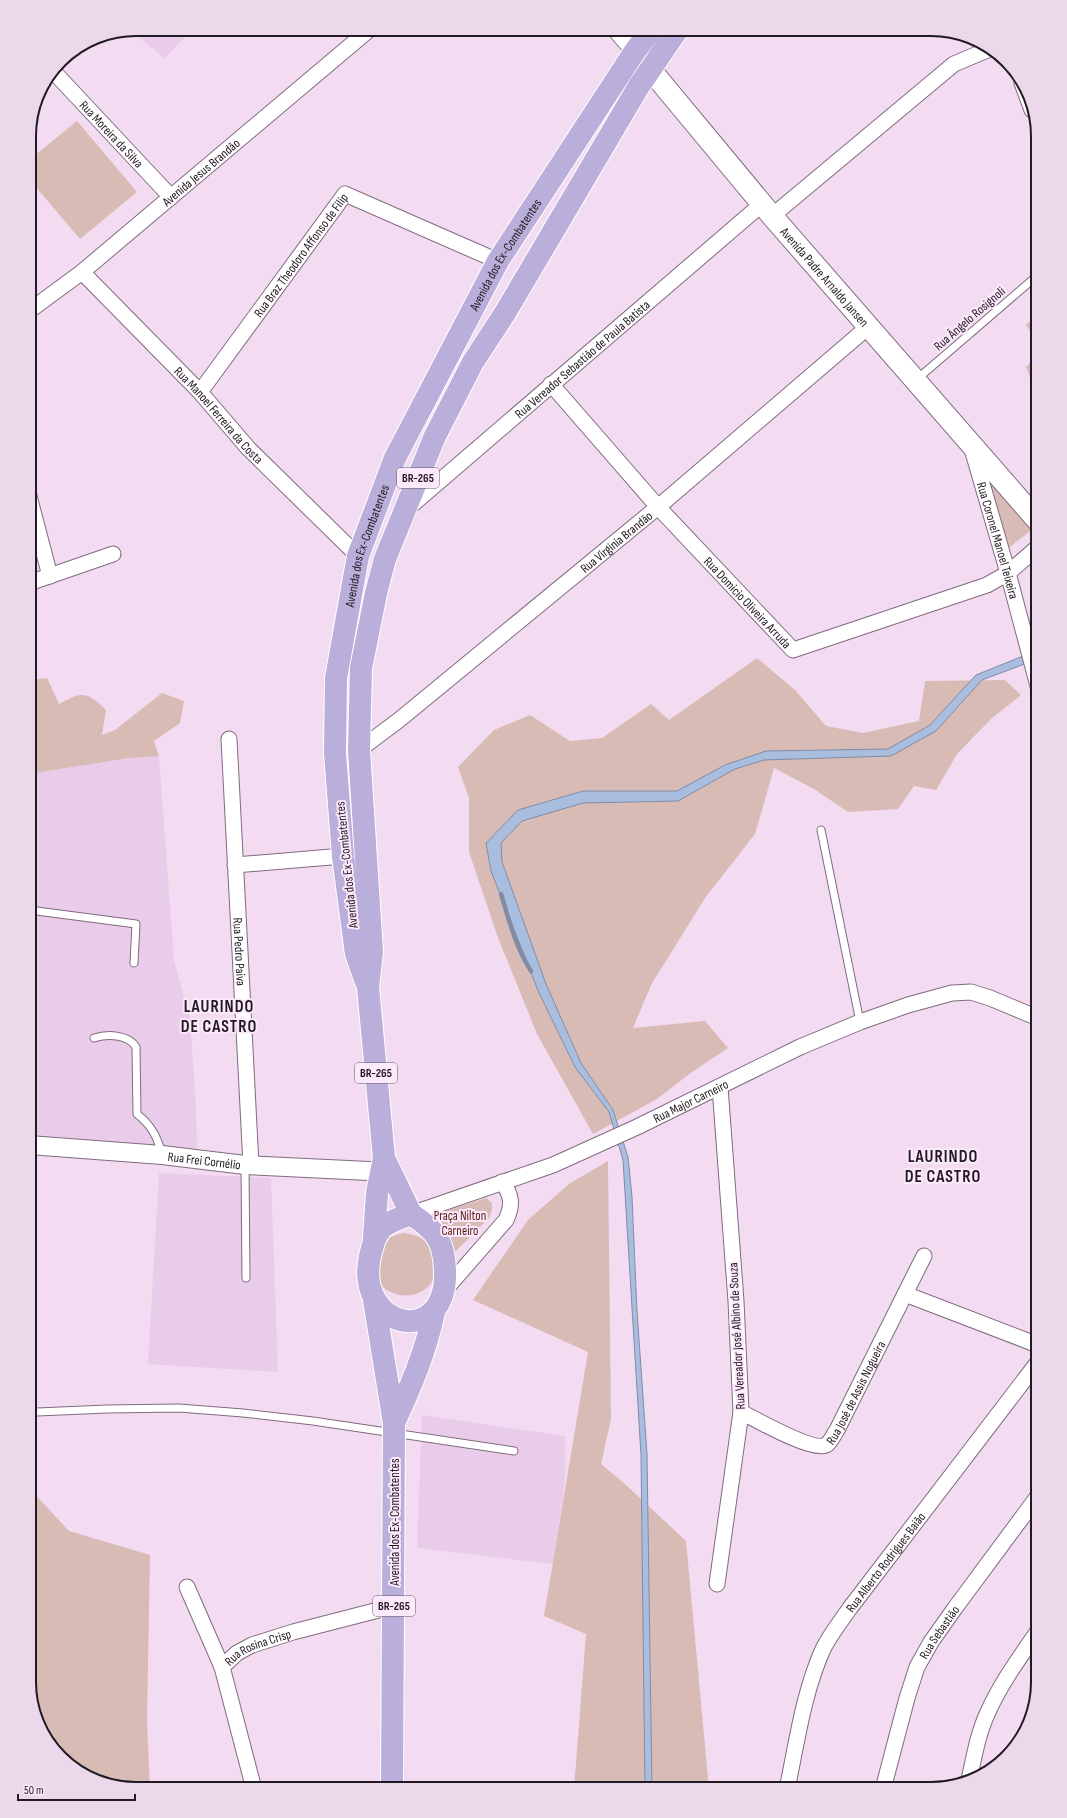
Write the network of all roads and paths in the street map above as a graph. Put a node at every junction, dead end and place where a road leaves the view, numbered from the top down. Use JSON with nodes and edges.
{"nodes":[{"id":1,"x":362,"y":36,"type":"edge"},
{"id":2,"x":622,"y":36,"type":"edge"},
{"id":3,"x":647,"y":36,"type":"edge"},
{"id":4,"x":672,"y":36,"type":"edge"},
{"id":5,"x":673,"y":36,"type":"edge"},
{"id":6,"x":635,"y":51,"type":"junction"},
{"id":7,"x":984,"y":51,"type":"edge"},
{"id":8,"x":650,"y":70,"type":"junction"},
{"id":9,"x":57,"y":75,"type":"edge"},
{"id":10,"x":171,"y":197,"type":"junction"},
{"id":11,"x":767,"y":210,"type":"junction"},
{"id":12,"x":498,"y":262,"type":"junction"},
{"id":13,"x":82,"y":272,"type":"junction"},
{"id":14,"x":1031,"y":281,"type":"edge"},
{"id":15,"x":36,"y":306,"type":"edge"},
{"id":16,"x":868,"y":327,"type":"junction"},
{"id":17,"x":916,"y":380,"type":"junction"},
{"id":18,"x":551,"y":384,"type":"junction"},
{"id":19,"x":200,"y":392,"type":"junction"},
{"id":20,"x":970,"y":442,"type":"junction"},
{"id":21,"x":658,"y":508,"type":"junction"},
{"id":22,"x":403,"y":513,"type":"junction"},
{"id":23,"x":1031,"y":513,"type":"edge"},
{"id":24,"x":36,"y":523,"type":"edge"},
{"id":25,"x":1031,"y":553,"type":"edge"},
{"id":26,"x":113,"y":554,"type":"dead end"},
{"id":27,"x":358,"y":556,"type":"junction"},
{"id":28,"x":1008,"y":572,"type":"junction"},
{"id":29,"x":50,"y":576,"type":"junction"},
{"id":30,"x":36,"y":581,"type":"edge"},
{"id":31,"x":1031,"y":660,"type":"edge"},
{"id":32,"x":229,"y":739,"type":"dead end"},
{"id":33,"x":359,"y":750,"type":"junction"},
{"id":34,"x":821,"y":830,"type":"dead end"},
{"id":35,"x":343,"y":856,"type":"junction"},
{"id":36,"x":236,"y":865,"type":"junction"},
{"id":37,"x":36,"y":911,"type":"edge"},
{"id":38,"x":134,"y":963,"type":"dead end"},
{"id":39,"x":368,"y":987,"type":"junction"},
{"id":40,"x":1031,"y":1015,"type":"edge"},
{"id":41,"x":860,"y":1022,"type":"junction"},
{"id":42,"x":94,"y":1038,"type":"dead end"},
{"id":43,"x":720,"y":1087,"type":"junction"},
{"id":44,"x":36,"y":1146,"type":"edge"},
{"id":45,"x":162,"y":1155,"type":"junction"},
{"id":46,"x":248,"y":1165,"type":"junction"},
{"id":47,"x":378,"y":1173,"type":"junction"},
{"id":48,"x":502,"y":1182,"type":"junction"},
{"id":49,"x":411,"y":1214,"type":"junction"},
{"id":50,"x":374,"y":1238,"type":"junction"},
{"id":51,"x":924,"y":1256,"type":"dead end"},
{"id":52,"x":246,"y":1278,"type":"dead end"},
{"id":53,"x":444,"y":1291,"type":"junction"},
{"id":54,"x":905,"y":1294,"type":"junction"},
{"id":55,"x":374,"y":1300,"type":"junction"},
{"id":56,"x":434,"y":1312,"type":"junction"},
{"id":57,"x":1031,"y":1341,"type":"edge"},
{"id":58,"x":1031,"y":1371,"type":"edge"},
{"id":59,"x":37,"y":1412,"type":"dead end"},
{"id":60,"x":741,"y":1412,"type":"junction"},
{"id":61,"x":394,"y":1428,"type":"junction"},
{"id":62,"x":514,"y":1451,"type":"dead end"},
{"id":63,"x":1031,"y":1505,"type":"edge"},
{"id":64,"x":717,"y":1584,"type":"dead end"},
{"id":65,"x":187,"y":1586,"type":"dead end"},
{"id":66,"x":394,"y":1606,"type":"junction"},
{"id":67,"x":1031,"y":1642,"type":"edge"},
{"id":68,"x":222,"y":1667,"type":"junction"},
{"id":69,"x":970,"y":1774,"type":"edge"},
{"id":70,"x":252,"y":1782,"type":"edge"},
{"id":71,"x":392,"y":1782,"type":"edge"},
{"id":72,"x":788,"y":1782,"type":"edge"},
{"id":73,"x":885,"y":1782,"type":"edge"}],
"edges":[{"from":1,"to":10,"type":"street","name":"Avenida Jesus Brandão"},
{"from":2,"to":6,"type":"street","name":"Avenida Padre Arnaldo Jansen"},
{"from":3,"to":6,"type":"main road","name":"Avenida dos Ex-Combatentes","number":"BR-265"},
{"from":4,"to":6,"type":"main road"},
{"from":5,"to":8,"type":"main road","name":"Avenida dos Ex-Combatentes","number":"BR-265"},
{"from":6,"to":8,"type":"main road","name":"Avenida Padre Arnaldo Jansen"},
{"from":6,"to":12,"type":"main road","name":"Avenida dos Ex-Combatentes","number":"BR-265"},
{"from":7,"to":11,"type":"street","name":"Rua Vereador Sebastião de Paula Batista"},
{"from":8,"to":11,"type":"main road","name":"Avenida Padre Arnaldo Jansen"},
{"from":8,"to":22,"type":"main road","name":"Avenida dos Ex-Combatentes","number":"BR-265"},
{"from":9,"to":10,"type":"street","name":"Rua Moreira da Silva"},
{"from":10,"to":13,"type":"street","name":"Avenida Jesus Brandão"},
{"from":11,"to":16,"type":"main road","name":"Avenida Padre Arnaldo Jansen"},
{"from":11,"to":18,"type":"street","name":"Rua Vereador Sebastião de Paula Batista"},
{"from":12,"to":19,"type":"street","name":"Rua Braz Theodoro Affonso de Filip"},
{"from":12,"to":27,"type":"main road","name":"Avenida dos Ex-Combatentes","number":"BR-265"},
{"from":13,"to":15,"type":"street","name":"Avenida Jesus Brandão"},
{"from":13,"to":19,"type":"street","name":"Rua Manoel Ferreira da Costa"},
{"from":14,"to":17,"type":"lane","name":"Rua Ângelo Rosignoli"},
{"from":16,"to":17,"type":"main road","name":"Avenida Padre Arnaldo Jansen"},
{"from":16,"to":21,"type":"street","name":"Rua Virginia Brandão"},
{"from":17,"to":20,"type":"main road","name":"Avenida Padre Arnaldo Jansen"},
{"from":18,"to":21,"type":"street","name":"Rua Domicio Oliveira Arruda"},
{"from":18,"to":22,"type":"street","name":"Rua Vereador Sebastião de Paula Batista"},
{"from":19,"to":27,"type":"street","name":"Rua Manoel Ferreira da Costa"},
{"from":20,"to":23,"type":"main road","name":"Avenida Padre Arnaldo Jansen"},
{"from":20,"to":28,"type":"street","name":"Rua Coronel Manoel Teixeira"},
{"from":21,"to":28,"type":"street","name":"Rua Domicio Oliveira Arruda"},
{"from":21,"to":33,"type":"street","name":"Rua Virginia Brandão"},
{"from":22,"to":33,"type":"main road","name":"Avenida dos Ex-Combatentes","number":"BR-265"},
{"from":24,"to":29,"type":"street"},
{"from":25,"to":28,"type":"street"},
{"from":26,"to":29,"type":"street"},
{"from":27,"to":35,"type":"main road","name":"Avenida dos Ex-Combatentes","number":"BR-265"},
{"from":28,"to":31,"type":"street","name":"Rua Coronel Manoel Teixeira"},
{"from":29,"to":30,"type":"street"},
{"from":32,"to":36,"type":"street","name":"Rua Pedro Paiva"},
{"from":33,"to":39,"type":"main road","name":"Avenida dos Ex-Combatentes","number":"BR-265"},
{"from":34,"to":41,"type":"lane"},
{"from":35,"to":36,"type":"street"},
{"from":35,"to":39,"type":"main road","name":"Avenida dos Ex-Combatentes","number":"BR-265"},
{"from":36,"to":46,"type":"street","name":"Rua Pedro Paiva"},
{"from":37,"to":38,"type":"lane"},
{"from":39,"to":47,"type":"main road","name":"Avenida dos Ex-Combatentes","number":"BR-265"},
{"from":40,"to":41,"type":"street","name":"Rua Major Carneiro"},
{"from":41,"to":43,"type":"street","name":"Rua Major Carneiro"},
{"from":42,"to":45,"type":"lane"},
{"from":43,"to":48,"type":"street","name":"Rua Major Carneiro"},
{"from":43,"to":60,"type":"street","name":"Rua Vereador José Albino de Souza"},
{"from":44,"to":45,"type":"street","name":"Rua Frei Cornélio"},
{"from":45,"to":46,"type":"street","name":"Rua Frei Cornélio"},
{"from":46,"to":47,"type":"street","name":"Rua Frei Cornélio"},
{"from":46,"to":52,"type":"lane"},
{"from":47,"to":49,"type":"main road","name":"Avenida dos Ex-Combatentes","number":"BR-265"},
{"from":47,"to":50,"type":"main road","name":"Avenida dos Ex-Combatentes","number":"BR-265"},
{"from":48,"to":49,"type":"street","name":"Rua Major Carneiro"},
{"from":48,"to":53,"type":"street"},
{"from":49,"to":50,"type":"main road"},
{"from":49,"to":53,"type":"main road","number":"BR-265"},
{"from":50,"to":55,"type":"main road","number":"BR-265"},
{"from":51,"to":54,"type":"street","name":"Rua José de Assis Nogueira"},
{"from":53,"to":56,"type":"main road","number":"BR-265"},
{"from":54,"to":57,"type":"street"},
{"from":54,"to":60,"type":"street","name":"Rua José de Assis Nogueira"},
{"from":55,"to":56,"type":"main road"},
{"from":55,"to":61,"type":"main road","name":"Avenida dos Ex-Combatentes","number":"BR-265"},
{"from":56,"to":61,"type":"main road","name":"Avenida dos Ex-Combatentes","number":"BR-265"},
{"from":58,"to":72,"type":"street","name":"Rua Alberto Rodrigues Baião"},
{"from":59,"to":61,"type":"lane"},
{"from":60,"to":64,"type":"street","name":"Rua Vereador José Albino de Souza"},
{"from":61,"to":62,"type":"lane"},
{"from":61,"to":66,"type":"main road","name":"Avenida dos Ex-Combatentes","number":"BR-265"},
{"from":63,"to":73,"type":"street","name":"Rua Sebastião"},
{"from":65,"to":68,"type":"street"},
{"from":66,"to":68,"type":"street","name":"Rua Rosina Crisp"},
{"from":66,"to":71,"type":"main road","name":"Avenida dos Ex-Combatentes","number":"BR-265"},
{"from":67,"to":69,"type":"street"},
{"from":68,"to":70,"type":"street","name":"Rua Rosina Crisp"}]}
